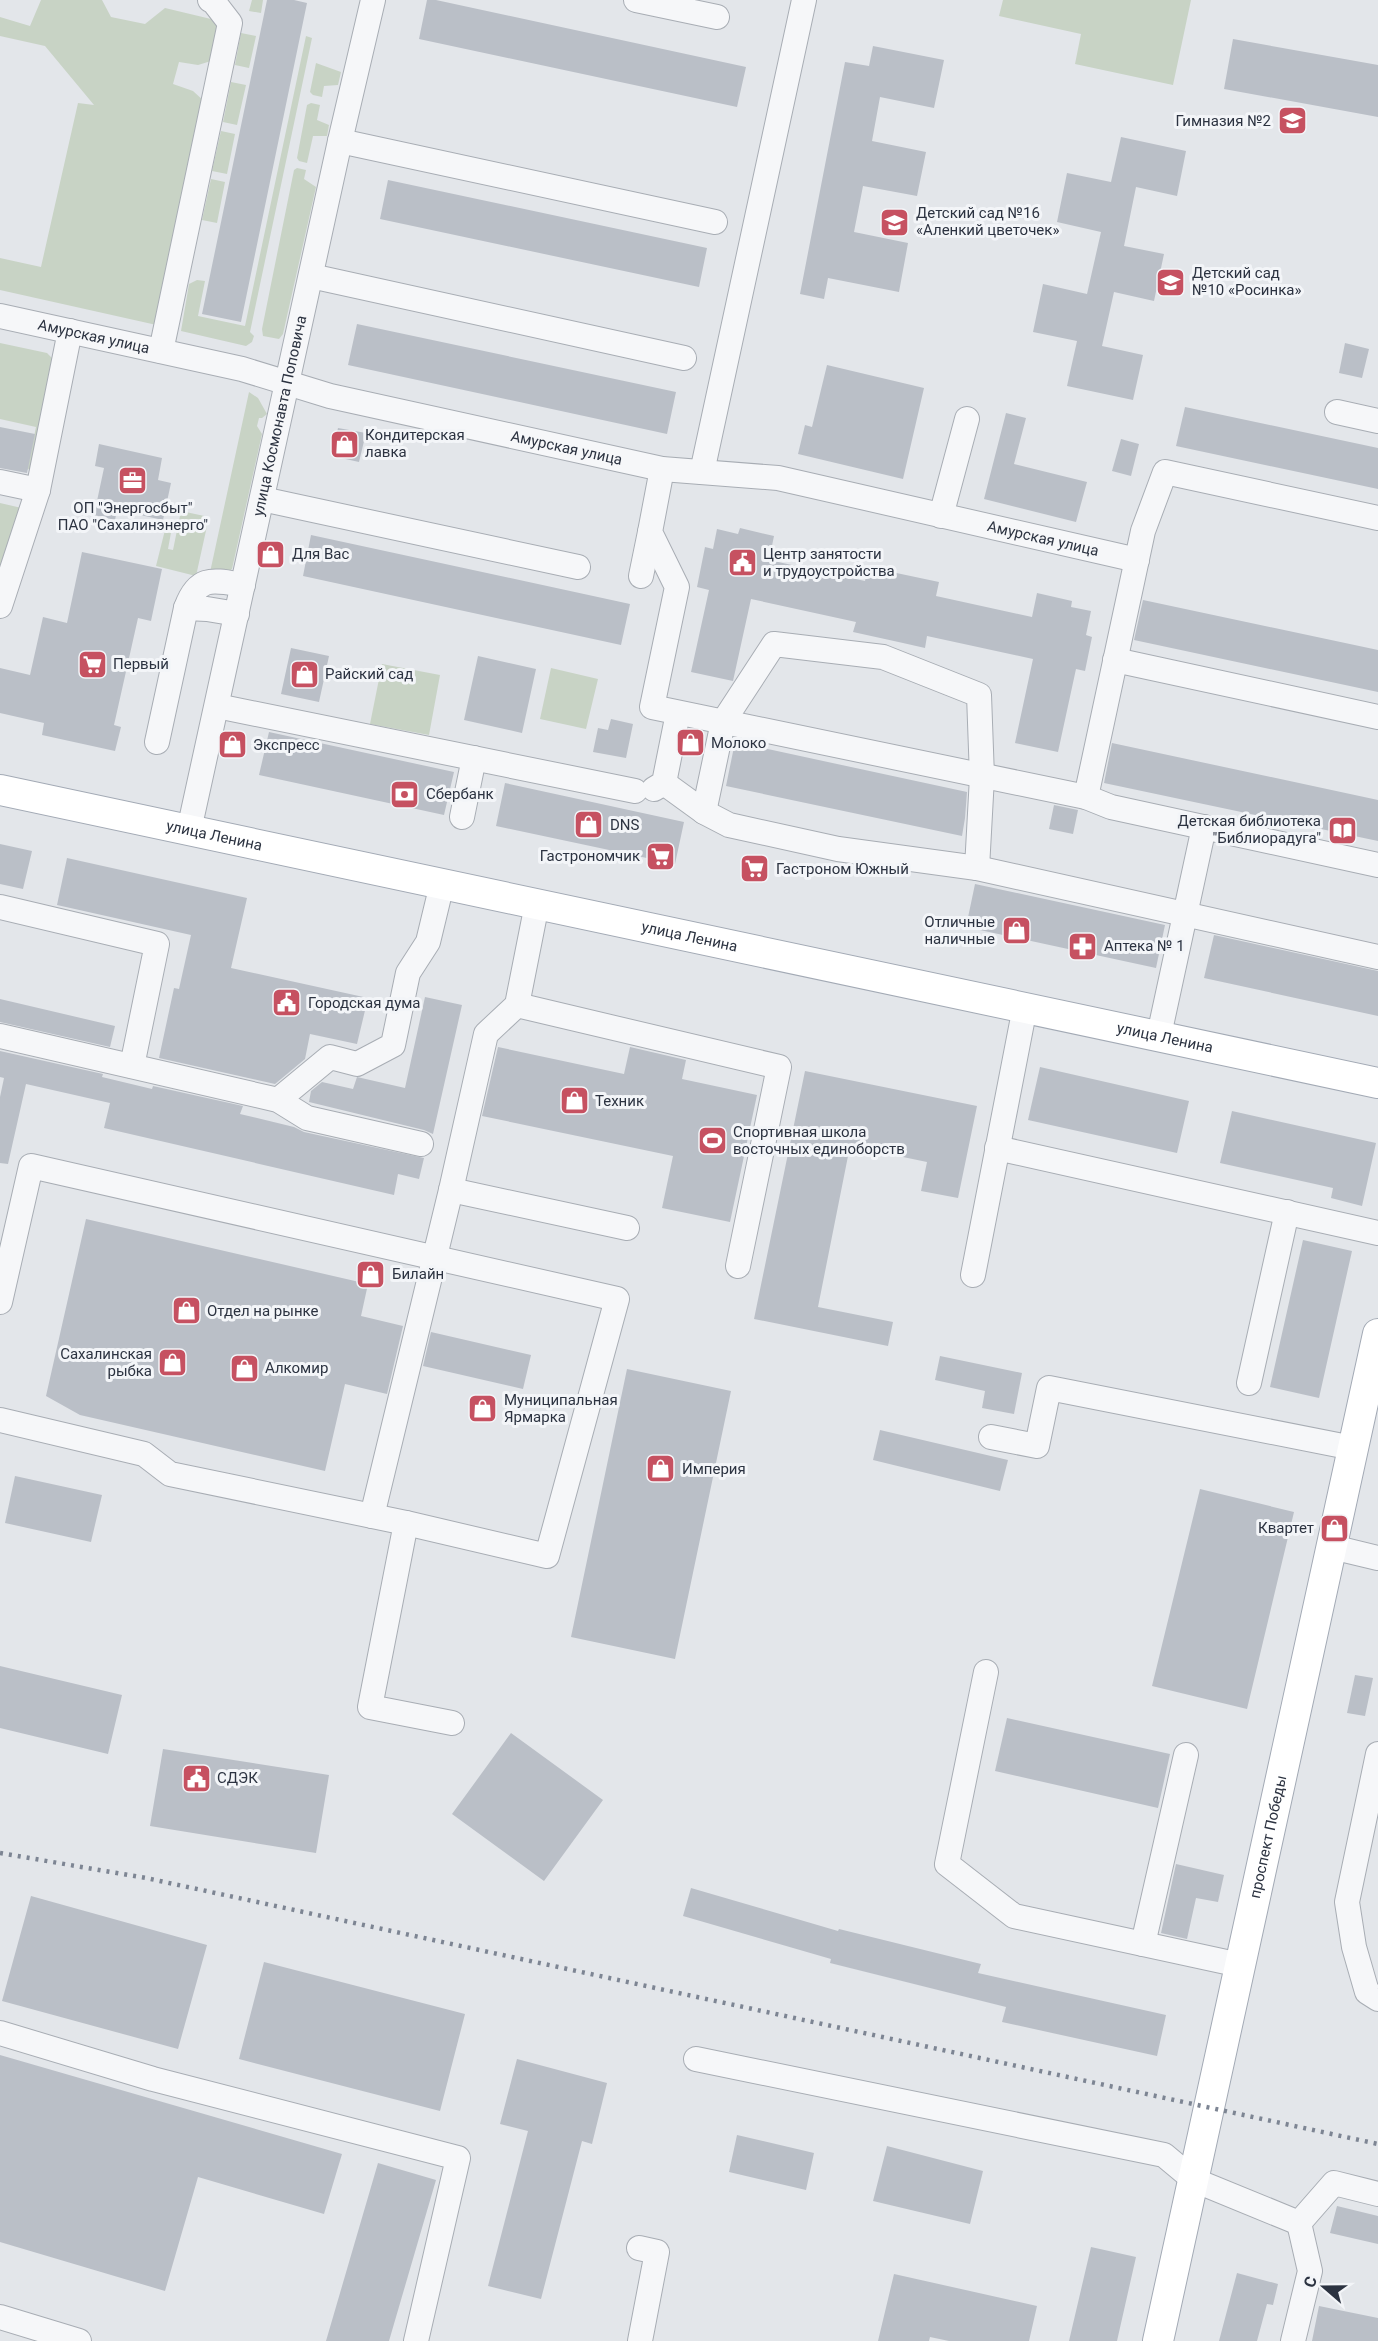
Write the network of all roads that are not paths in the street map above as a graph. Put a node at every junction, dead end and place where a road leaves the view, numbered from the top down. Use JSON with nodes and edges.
{"nodes":[{"id":1,"x":212,"y":0,"type":"edge"},
{"id":2,"x":373,"y":0,"type":"edge"},
{"id":3,"x":636,"y":0,"type":"edge"},
{"id":4,"x":804,"y":0,"type":"edge"},
{"id":5,"x":717,"y":16,"type":"dead end"},
{"id":6,"x":340,"y":141,"type":"junction"},
{"id":7,"x":715,"y":222,"type":"dead end"},
{"id":8,"x":310,"y":276,"type":"junction"},
{"id":9,"x":0,"y":315,"type":"edge"},
{"id":10,"x":70,"y":331,"type":"junction"},
{"id":11,"x":161,"y":351,"type":"junction"},
{"id":12,"x":684,"y":358,"type":"dead end"},
{"id":13,"x":287,"y":383,"type":"junction"},
{"id":14,"x":1337,"y":412,"type":"dead end"},
{"id":15,"x":967,"y":419,"type":"dead end"},
{"id":16,"x":1378,"y":421,"type":"edge"},
{"id":17,"x":662,"y":469,"type":"junction"},
{"id":18,"x":702,"y":472,"type":"junction"},
{"id":19,"x":0,"y":482,"type":"edge"},
{"id":20,"x":38,"y":490,"type":"junction"},
{"id":21,"x":262,"y":499,"type":"junction"},
{"id":22,"x":941,"y":516,"type":"junction"},
{"id":23,"x":1378,"y":518,"type":"edge"},
{"id":24,"x":650,"y":532,"type":"junction"},
{"id":25,"x":1137,"y":560,"type":"junction"},
{"id":26,"x":578,"y":567,"type":"dead end"},
{"id":27,"x":641,"y":576,"type":"dead end"},
{"id":28,"x":243,"y":585,"type":"junction"},
{"id":29,"x":0,"y":606,"type":"edge"},
{"id":30,"x":186,"y":608,"type":"junction"},
{"id":31,"x":237,"y":614,"type":"junction"},
{"id":32,"x":1115,"y":660,"type":"junction"},
{"id":33,"x":217,"y":706,"type":"junction"},
{"id":34,"x":678,"y":713,"type":"junction"},
{"id":35,"x":1378,"y":717,"type":"edge"},
{"id":36,"x":723,"y":722,"type":"junction"},
{"id":37,"x":157,"y":742,"type":"dead end"},
{"id":38,"x":474,"y":758,"type":"junction"},
{"id":39,"x":982,"y":777,"type":"junction"},
{"id":40,"x":651,"y":788,"type":"junction"},
{"id":41,"x":0,"y":790,"type":"edge"},
{"id":42,"x":1086,"y":797,"type":"junction"},
{"id":43,"x":704,"y":812,"type":"junction"},
{"id":44,"x":462,"y":817,"type":"dead end"},
{"id":45,"x":1204,"y":827,"type":"junction"},
{"id":46,"x":189,"y":830,"type":"junction"},
{"id":47,"x":1378,"y":865,"type":"edge"},
{"id":48,"x":977,"y":868,"type":"junction"},
{"id":49,"x":442,"y":884,"type":"junction"},
{"id":50,"x":537,"y":904,"type":"junction"},
{"id":51,"x":0,"y":907,"type":"edge"},
{"id":52,"x":1185,"y":914,"type":"junction"},
{"id":53,"x":1378,"y":957,"type":"edge"},
{"id":54,"x":517,"y":1005,"type":"junction"},
{"id":55,"x":1025,"y":1007,"type":"junction"},
{"id":56,"x":1159,"y":1035,"type":"junction"},
{"id":57,"x":0,"y":1036,"type":"edge"},
{"id":58,"x":132,"y":1066,"type":"junction"},
{"id":59,"x":1378,"y":1083,"type":"edge"},
{"id":60,"x":278,"y":1100,"type":"junction"},
{"id":61,"x":422,"y":1144,"type":"dead end"},
{"id":62,"x":998,"y":1148,"type":"junction"},
{"id":63,"x":451,"y":1190,"type":"junction"},
{"id":64,"x":1287,"y":1212,"type":"junction"},
{"id":65,"x":627,"y":1228,"type":"dead end"},
{"id":66,"x":1378,"y":1233,"type":"edge"},
{"id":67,"x":435,"y":1256,"type":"junction"},
{"id":68,"x":738,"y":1266,"type":"dead end"},
{"id":69,"x":973,"y":1275,"type":"dead end"},
{"id":70,"x":0,"y":1302,"type":"edge"},
{"id":71,"x":1378,"y":1334,"type":"edge"},
{"id":72,"x":1248,"y":1383,"type":"dead end"},
{"id":73,"x":0,"y":1419,"type":"edge"},
{"id":74,"x":991,"y":1437,"type":"dead end"},
{"id":75,"x":1353,"y":1448,"type":"junction"},
{"id":76,"x":372,"y":1516,"type":"junction"},
{"id":77,"x":406,"y":1523,"type":"junction"},
{"id":78,"x":1332,"y":1547,"type":"junction"},
{"id":79,"x":1378,"y":1558,"type":"edge"},
{"id":80,"x":986,"y":1672,"type":"dead end"},
{"id":81,"x":452,"y":1723,"type":"dead end"},
{"id":82,"x":1378,"y":1754,"type":"edge"},
{"id":83,"x":1186,"y":1755,"type":"dead end"},
{"id":84,"x":1143,"y":1944,"type":"junction"},
{"id":85,"x":1240,"y":1965,"type":"junction"},
{"id":86,"x":1378,"y":1999,"type":"edge"},
{"id":87,"x":0,"y":2033,"type":"edge"},
{"id":88,"x":696,"y":2060,"type":"dead end"},
{"id":89,"x":1194,"y":2180,"type":"junction"},
{"id":90,"x":1378,"y":2194,"type":"edge"},
{"id":91,"x":1299,"y":2223,"type":"junction"},
{"id":92,"x":639,"y":2248,"type":"dead end"},
{"id":93,"x":0,"y":2317,"type":"edge"},
{"id":94,"x":79,"y":2341,"type":"edge"},
{"id":95,"x":416,"y":2341,"type":"edge"},
{"id":96,"x":640,"y":2341,"type":"edge"},
{"id":97,"x":1158,"y":2341,"type":"edge"},
{"id":98,"x":1293,"y":2341,"type":"edge"}],
"edges":[{"from":1,"to":11,"type":"street"},
{"from":2,"to":6,"type":"street","name":"улица Космонавта Поповича"},
{"from":3,"to":5,"type":"street"},
{"from":4,"to":18,"type":"street"},
{"from":6,"to":7,"type":"street"},
{"from":6,"to":8,"type":"street","name":"улица Космонавта Поповича"},
{"from":8,"to":12,"type":"street"},
{"from":8,"to":13,"type":"street","name":"улица Космонавта Поповича"},
{"from":9,"to":10,"type":"street","name":"Амурская улица"},
{"from":10,"to":11,"type":"street","name":"Амурская улица"},
{"from":10,"to":20,"type":"street"},
{"from":11,"to":13,"type":"street","name":"Амурская улица"},
{"from":13,"to":17,"type":"street","name":"Амурская улица"},
{"from":13,"to":21,"type":"street","name":"улица Космонавта Поповича"},
{"from":14,"to":16,"type":"street"},
{"from":15,"to":22,"type":"street"},
{"from":17,"to":18,"type":"street","name":"Амурская улица"},
{"from":17,"to":24,"type":"street"},
{"from":18,"to":22,"type":"street","name":"Амурская улица"},
{"from":19,"to":20,"type":"street"},
{"from":20,"to":29,"type":"street"},
{"from":21,"to":26,"type":"street"},
{"from":21,"to":28,"type":"street","name":"улица Космонавта Поповича"},
{"from":22,"to":25,"type":"street","name":"Амурская улица"},
{"from":23,"to":25,"type":"street"},
{"from":24,"to":27,"type":"street"},
{"from":24,"to":34,"type":"street"},
{"from":25,"to":32,"type":"street"},
{"from":28,"to":30,"type":"street"},
{"from":28,"to":31,"type":"street","name":"улица Космонавта Поповича"},
{"from":30,"to":31,"type":"street"},
{"from":30,"to":37,"type":"street"},
{"from":31,"to":33,"type":"street","name":"улица Космонавта Поповича"},
{"from":32,"to":35,"type":"street"},
{"from":32,"to":42,"type":"street"},
{"from":33,"to":38,"type":"street"},
{"from":33,"to":46,"type":"street","name":"улица Космонавта Поповича"},
{"from":34,"to":36,"type":"street"},
{"from":34,"to":40,"type":"street"},
{"from":36,"to":39,"type":"street"},
{"from":36,"to":39,"type":"street"},
{"from":36,"to":43,"type":"street"},
{"from":38,"to":40,"type":"street"},
{"from":38,"to":44,"type":"street"},
{"from":39,"to":42,"type":"street"},
{"from":39,"to":48,"type":"street"},
{"from":40,"to":43,"type":"street"},
{"from":41,"to":46,"type":"main road","name":"улица Ленина"},
{"from":42,"to":45,"type":"street"},
{"from":43,"to":48,"type":"street"},
{"from":45,"to":47,"type":"street"},
{"from":45,"to":52,"type":"street"},
{"from":46,"to":49,"type":"main road","name":"улица Ленина"},
{"from":48,"to":52,"type":"street"},
{"from":49,"to":50,"type":"main road","name":"улица Ленина"},
{"from":49,"to":60,"type":"street"},
{"from":50,"to":54,"type":"street"},
{"from":50,"to":55,"type":"main road","name":"улица Ленина"},
{"from":51,"to":58,"type":"street"},
{"from":52,"to":53,"type":"street"},
{"from":52,"to":56,"type":"street"},
{"from":54,"to":63,"type":"street"},
{"from":54,"to":68,"type":"street"},
{"from":55,"to":56,"type":"main road","name":"улица Ленина"},
{"from":55,"to":62,"type":"street"},
{"from":56,"to":59,"type":"main road","name":"улица Ленина"},
{"from":57,"to":58,"type":"street"},
{"from":58,"to":60,"type":"street"},
{"from":60,"to":61,"type":"street"},
{"from":62,"to":64,"type":"street"},
{"from":62,"to":69,"type":"street"},
{"from":63,"to":65,"type":"street"},
{"from":63,"to":67,"type":"street"},
{"from":64,"to":66,"type":"street"},
{"from":64,"to":72,"type":"street"},
{"from":67,"to":70,"type":"street"},
{"from":67,"to":76,"type":"street"},
{"from":67,"to":77,"type":"street"},
{"from":71,"to":75,"type":"main road","name":"проспект Победы"},
{"from":73,"to":76,"type":"street"},
{"from":74,"to":75,"type":"street"},
{"from":75,"to":78,"type":"main road","name":"проспект Победы"},
{"from":76,"to":77,"type":"street"},
{"from":77,"to":81,"type":"street"},
{"from":78,"to":79,"type":"street"},
{"from":78,"to":85,"type":"main road","name":"проспект Победы"},
{"from":80,"to":84,"type":"street"},
{"from":82,"to":86,"type":"street"},
{"from":83,"to":84,"type":"street"},
{"from":84,"to":85,"type":"street"},
{"from":85,"to":89,"type":"main road","name":"проспект Победы"},
{"from":87,"to":95,"type":"street"},
{"from":88,"to":89,"type":"street"},
{"from":89,"to":91,"type":"street"},
{"from":89,"to":97,"type":"main road","name":"проспект Победы"},
{"from":90,"to":91,"type":"street"},
{"from":91,"to":98,"type":"street"},
{"from":92,"to":96,"type":"street"},
{"from":93,"to":94,"type":"street"}]}
